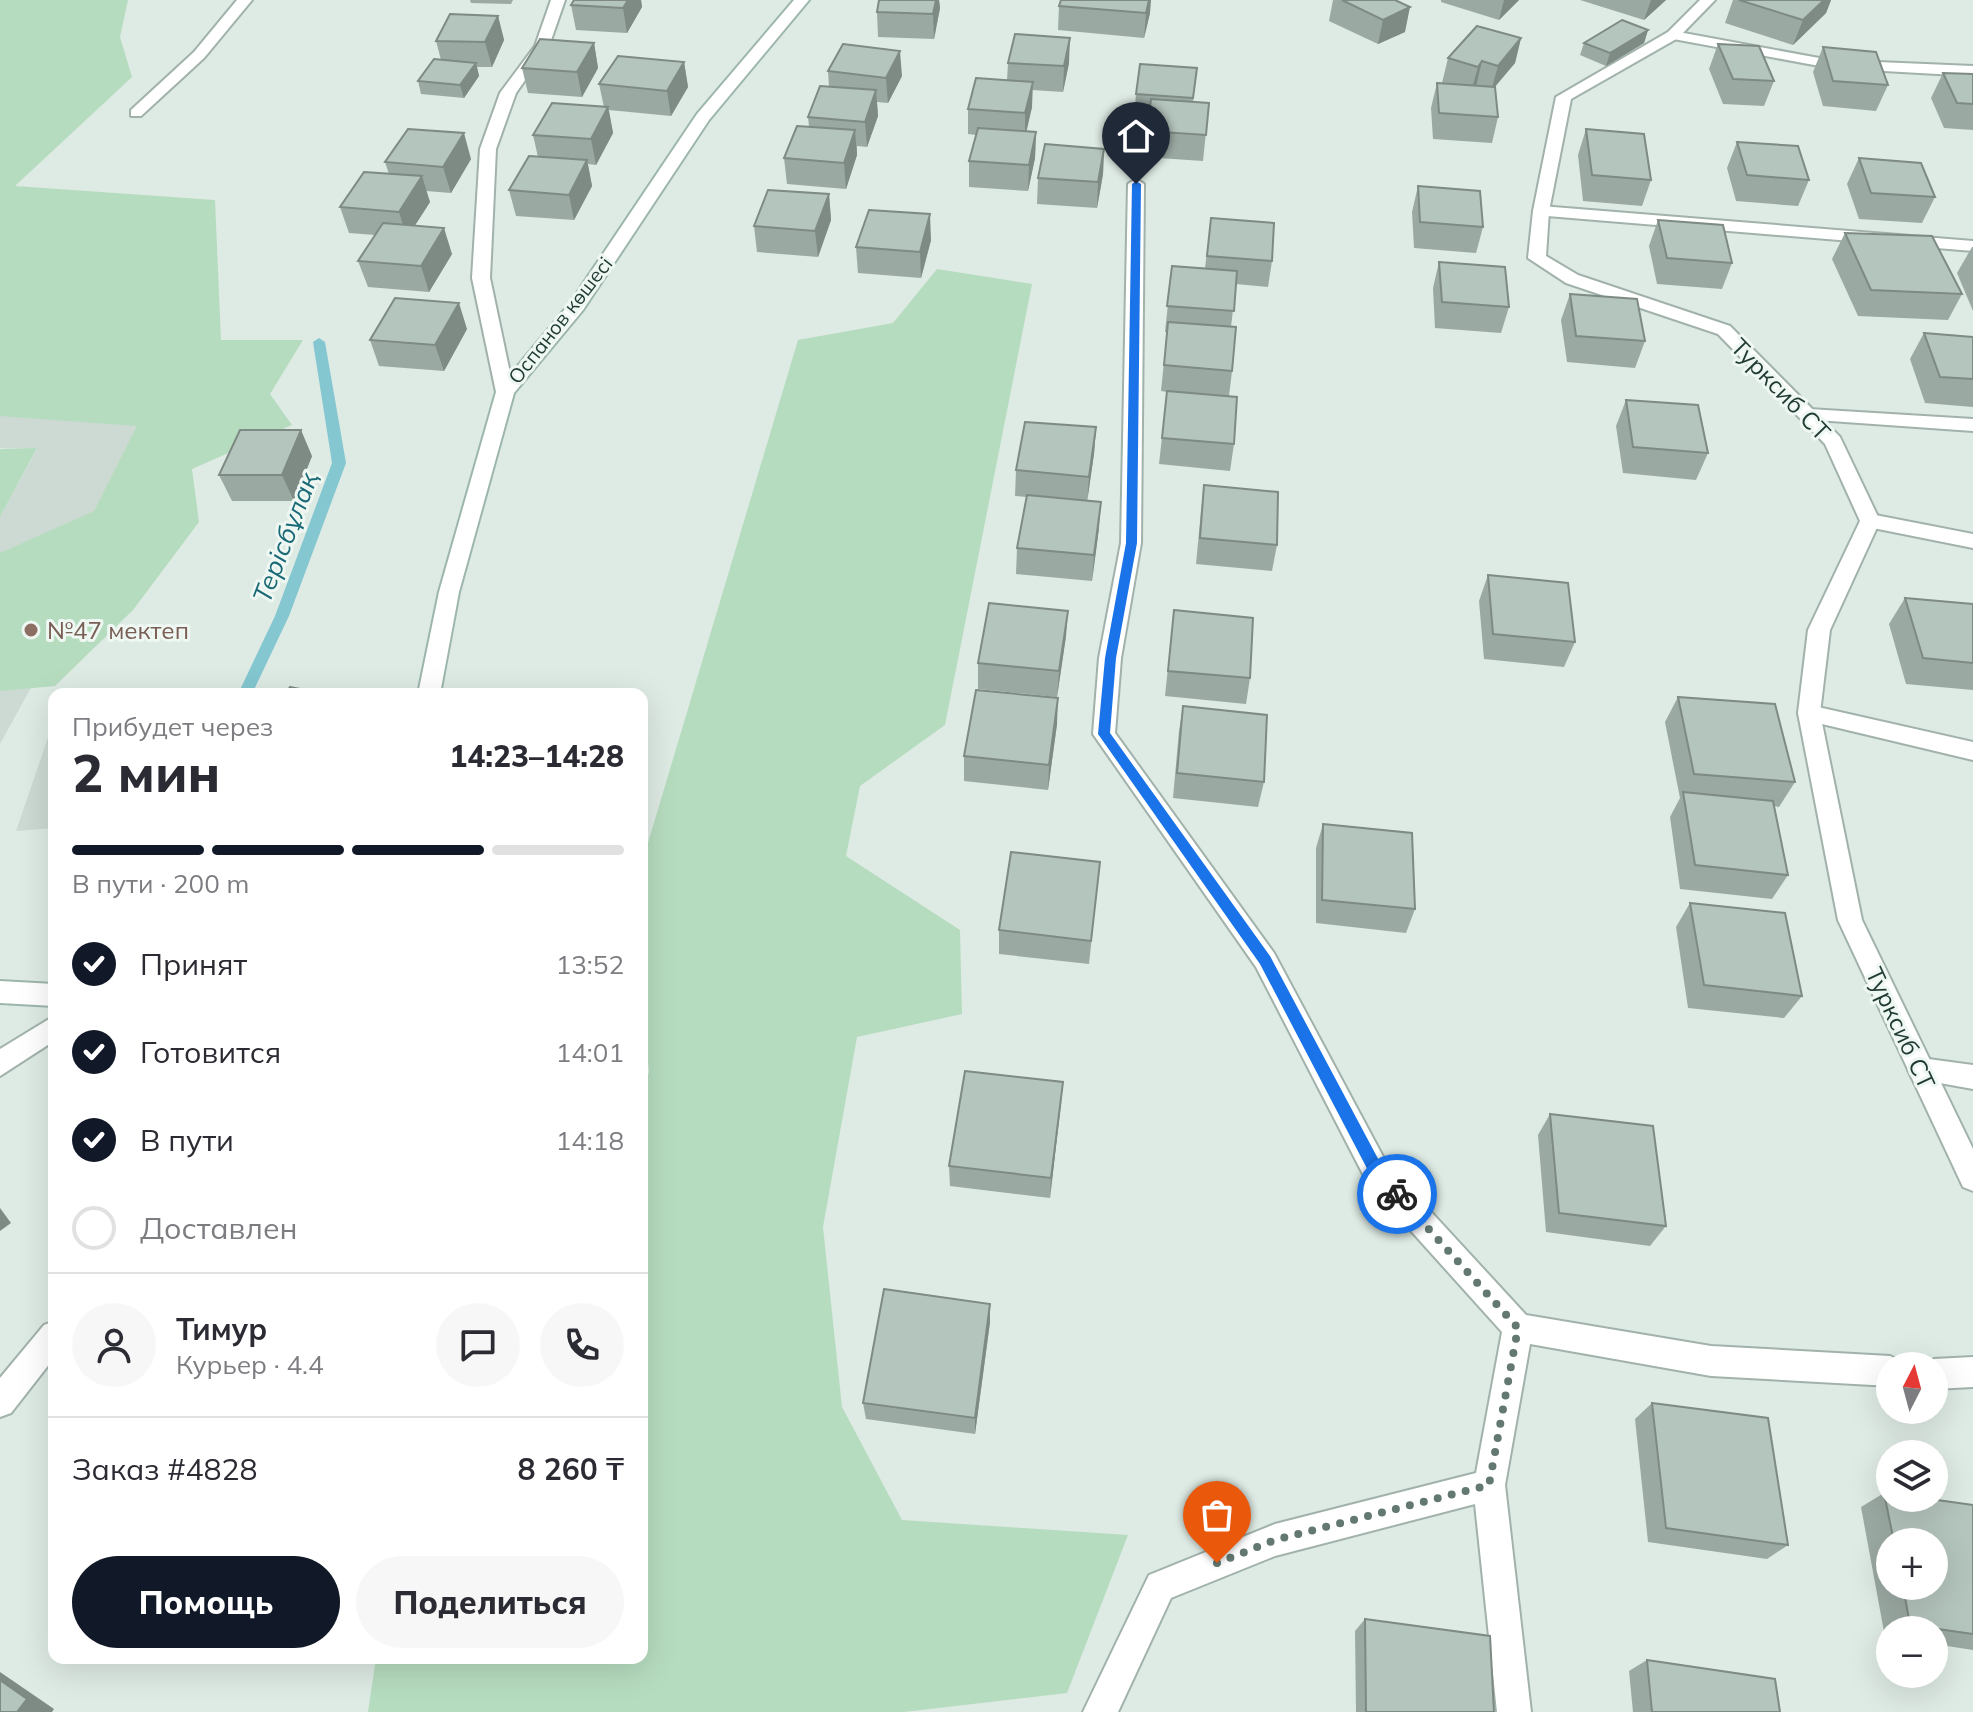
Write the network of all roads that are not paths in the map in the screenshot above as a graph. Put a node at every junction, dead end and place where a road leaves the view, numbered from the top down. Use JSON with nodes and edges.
{"nodes":[{"id":1,"x":245,"y":0,"type":"edge"},
{"id":2,"x":558,"y":0,"type":"edge"},
{"id":3,"x":802,"y":0,"type":"edge"},
{"id":4,"x":1708,"y":0,"type":"edge"},
{"id":5,"x":1673,"y":35,"type":"junction"},
{"id":6,"x":1973,"y":71,"type":"edge"},
{"id":7,"x":136,"y":113,"type":"dead end"},
{"id":8,"x":1136,"y":184,"type":"dead end"},
{"id":9,"x":1541,"y":211,"type":"junction"},
{"id":10,"x":1973,"y":246,"type":"edge"},
{"id":11,"x":505,"y":392,"type":"junction"},
{"id":12,"x":1809,"y":415,"type":"junction"},
{"id":13,"x":1973,"y":425,"type":"edge"},
{"id":14,"x":1870,"y":521,"type":"junction"},
{"id":15,"x":1973,"y":541,"type":"edge"},
{"id":16,"x":430,"y":688,"type":"edge"},
{"id":17,"x":1809,"y":713,"type":"junction"},
{"id":18,"x":1973,"y":751,"type":"edge"},
{"id":19,"x":0,"y":992,"type":"edge"},
{"id":20,"x":48,"y":995,"type":"edge"},
{"id":21,"x":48,"y":1031,"type":"edge"},
{"id":22,"x":0,"y":1064,"type":"edge"},
{"id":23,"x":1921,"y":1070,"type":"junction"},
{"id":24,"x":1973,"y":1077,"type":"edge"},
{"id":25,"x":1973,"y":1178,"type":"edge"},
{"id":26,"x":1518,"y":1328,"type":"junction"},
{"id":27,"x":48,"y":1342,"type":"edge"},
{"id":28,"x":1876,"y":1370,"type":"edge"},
{"id":29,"x":1973,"y":1372,"type":"edge"},
{"id":30,"x":1948,"y":1373,"type":"edge"},
{"id":31,"x":0,"y":1402,"type":"edge"},
{"id":32,"x":1489,"y":1485,"type":"junction"},
{"id":33,"x":1100,"y":1712,"type":"edge"},
{"id":34,"x":1514,"y":1712,"type":"edge"}],
"edges":[{"from":1,"to":7,"type":"street"},
{"from":2,"to":11,"type":"street"},
{"from":3,"to":11,"type":"street","name":"Оспанов көшесі"},
{"from":4,"to":5,"type":"street","name":"Турксиб СТ"},
{"from":5,"to":6,"type":"street"},
{"from":5,"to":9,"type":"street","name":"Турксиб СТ"},
{"from":8,"to":26,"type":"street"},
{"from":9,"to":10,"type":"street"},
{"from":9,"to":12,"type":"street","name":"Турксиб СТ"},
{"from":11,"to":16,"type":"street","name":"Оспанов көшесі"},
{"from":12,"to":13,"type":"street"},
{"from":12,"to":14,"type":"street","name":"Турксиб СТ"},
{"from":14,"to":15,"type":"street"},
{"from":14,"to":17,"type":"street","name":"Турксиб СТ"},
{"from":17,"to":18,"type":"street"},
{"from":17,"to":23,"type":"street","name":"Турксиб СТ"},
{"from":19,"to":20,"type":"street"},
{"from":21,"to":22,"type":"street"},
{"from":23,"to":24,"type":"street"},
{"from":23,"to":25,"type":"street","name":"Турксиб СТ"},
{"from":26,"to":28,"type":"street"},
{"from":26,"to":32,"type":"street"},
{"from":27,"to":31,"type":"street"},
{"from":29,"to":30,"type":"street"},
{"from":32,"to":33,"type":"street"},
{"from":32,"to":34,"type":"street"}]}
